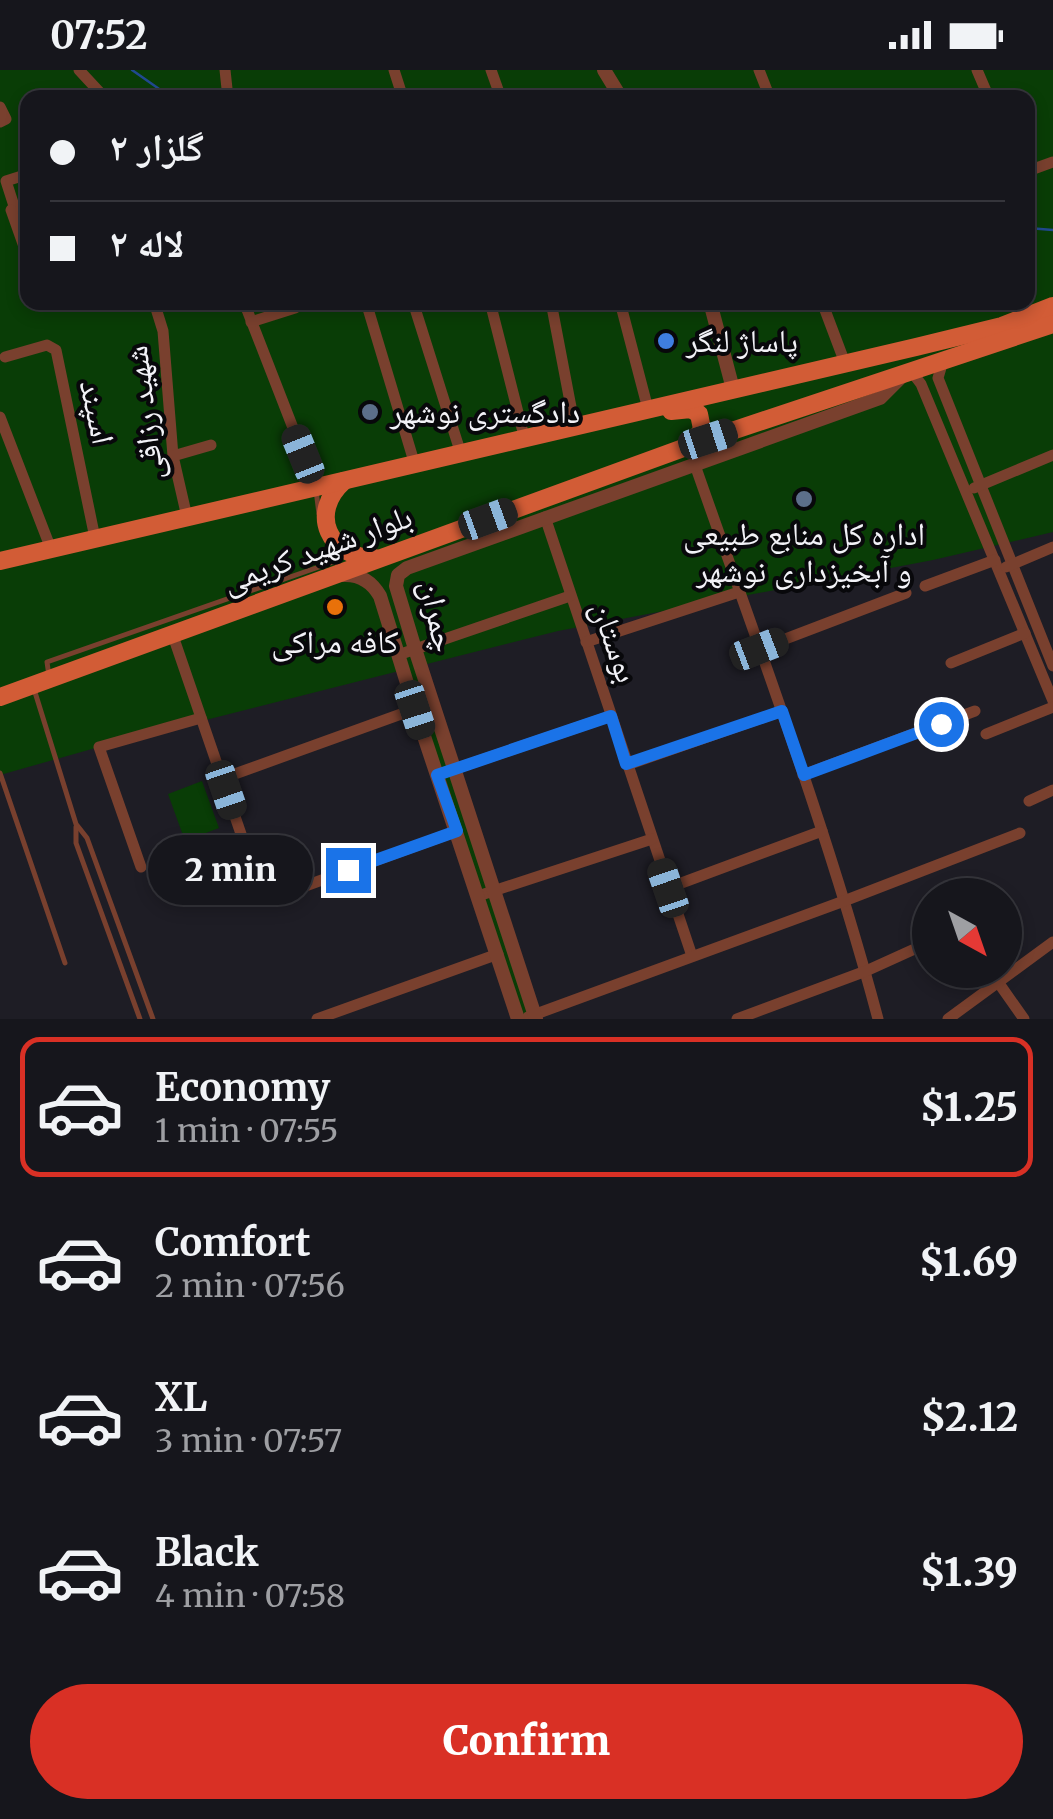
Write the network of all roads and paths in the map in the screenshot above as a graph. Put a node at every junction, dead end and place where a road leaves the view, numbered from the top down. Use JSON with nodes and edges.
{"nodes":[{"id":1,"x":79,"y":70,"type":"edge"},
{"id":2,"x":98,"y":90,"type":"edge"},
{"id":3,"x":0,"y":107,"type":"edge"},
{"id":4,"x":0,"y":122,"type":"edge"},
{"id":5,"x":20,"y":177,"type":"edge"},
{"id":6,"x":13,"y":209,"type":"edge"},
{"id":7,"x":1053,"y":306,"type":"edge"},
{"id":8,"x":156,"y":310,"type":"edge"},
{"id":9,"x":247,"y":310,"type":"edge"},
{"id":10,"x":289,"y":310,"type":"edge"},
{"id":11,"x":368,"y":310,"type":"edge"},
{"id":12,"x":415,"y":310,"type":"edge"},
{"id":13,"x":492,"y":310,"type":"edge"},
{"id":14,"x":553,"y":310,"type":"edge"},
{"id":15,"x":622,"y":310,"type":"edge"},
{"id":16,"x":712,"y":310,"type":"edge"},
{"id":17,"x":825,"y":310,"type":"edge"},
{"id":18,"x":251,"y":322,"type":"junction"},
{"id":19,"x":1053,"y":324,"type":"edge"},
{"id":20,"x":5,"y":357,"type":"dead end"},
{"id":21,"x":943,"y":361,"type":"junction"},
{"id":22,"x":846,"y":363,"type":"junction"},
{"id":23,"x":908,"y":373,"type":"junction"},
{"id":24,"x":733,"y":389,"type":"junction"},
{"id":25,"x":648,"y":409,"type":"junction"},
{"id":26,"x":622,"y":416,"type":"junction"},
{"id":27,"x":0,"y":417,"type":"edge"},
{"id":28,"x":575,"y":428,"type":"junction"},
{"id":29,"x":525,"y":440,"type":"junction"},
{"id":30,"x":962,"y":440,"type":"junction"},
{"id":31,"x":211,"y":445,"type":"dead end"},
{"id":32,"x":947,"y":445,"type":"junction"},
{"id":33,"x":682,"y":448,"type":"junction"},
{"id":34,"x":461,"y":454,"type":"junction"},
{"id":35,"x":1053,"y":455,"type":"edge"},
{"id":36,"x":173,"y":456,"type":"junction"},
{"id":37,"x":414,"y":465,"type":"junction"},
{"id":38,"x":695,"y":465,"type":"junction"},
{"id":39,"x":344,"y":481,"type":"junction"},
{"id":40,"x":981,"y":485,"type":"junction"},
{"id":41,"x":316,"y":487,"type":"junction"},
{"id":42,"x":966,"y":491,"type":"junction"},
{"id":43,"x":544,"y":517,"type":"junction"},
{"id":44,"x":187,"y":518,"type":"junction"},
{"id":45,"x":95,"y":538,"type":"junction"},
{"id":46,"x":328,"y":545,"type":"dead end"},
{"id":47,"x":1053,"y":548,"type":"edge"},
{"id":48,"x":51,"y":549,"type":"junction"},
{"id":49,"x":386,"y":556,"type":"junction"},
{"id":50,"x":0,"y":561,"type":"edge"},
{"id":51,"x":1012,"y":564,"type":"junction"},
{"id":52,"x":997,"y":565,"type":"junction"},
{"id":53,"x":337,"y":574,"type":"junction"},
{"id":54,"x":925,"y":586,"type":"dead end"},
{"id":55,"x":739,"y":592,"type":"junction"},
{"id":56,"x":906,"y":593,"type":"dead end"},
{"id":57,"x":570,"y":596,"type":"junction"},
{"id":58,"x":172,"y":633,"type":"junction"},
{"id":59,"x":1025,"y":633,"type":"junction"},
{"id":60,"x":586,"y":642,"type":"junction"},
{"id":61,"x":1043,"y":644,"type":"edge"},
{"id":62,"x":415,"y":649,"type":"junction"},
{"id":63,"x":759,"y":649,"type":"junction"},
{"id":64,"x":398,"y":655,"type":"junction"},
{"id":65,"x":951,"y":663,"type":"dead end"},
{"id":66,"x":1053,"y":666,"type":"edge"},
{"id":67,"x":41,"y":682,"type":"junction"},
{"id":68,"x":0,"y":697,"type":"edge"},
{"id":69,"x":1053,"y":704,"type":"edge"},
{"id":70,"x":415,"y":710,"type":"junction"},
{"id":71,"x":782,"y":711,"type":"junction"},
{"id":72,"x":975,"y":711,"type":"dead end"},
{"id":73,"x":611,"y":716,"type":"junction"},
{"id":74,"x":201,"y":718,"type":"junction"},
{"id":75,"x":986,"y":734,"type":"dead end"},
{"id":76,"x":626,"y":764,"type":"junction"},
{"id":77,"x":453,"y":770,"type":"junction"},
{"id":78,"x":0,"y":773,"type":"edge"},
{"id":79,"x":232,"y":775,"type":"dead end"},
{"id":80,"x":437,"y":775,"type":"junction"},
{"id":81,"x":804,"y":775,"type":"junction"},
{"id":82,"x":1053,"y":790,"type":"edge"},
{"id":83,"x":1029,"y":801,"type":"dead end"},
{"id":84,"x":76,"y":824,"type":"junction"},
{"id":85,"x":822,"y":830,"type":"junction"},
{"id":86,"x":457,"y":831,"type":"junction"},
{"id":87,"x":1020,"y":833,"type":"dead end"},
{"id":88,"x":652,"y":838,"type":"junction"},
{"id":89,"x":250,"y":863,"type":"dead end"},
{"id":90,"x":141,"y":867,"type":"dead end"},
{"id":91,"x":668,"y":888,"type":"junction"},
{"id":92,"x":494,"y":890,"type":"junction"},
{"id":93,"x":478,"y":896,"type":"junction"},
{"id":94,"x":275,"y":897,"type":"dead end"},
{"id":95,"x":844,"y":900,"type":"junction"},
{"id":96,"x":1053,"y":942,"type":"edge"},
{"id":97,"x":912,"y":950,"type":"edge"},
{"id":98,"x":498,"y":954,"type":"junction"},
{"id":99,"x":692,"y":956,"type":"junction"},
{"id":100,"x":65,"y":962,"type":"dead end"},
{"id":101,"x":1022,"y":965,"type":"edge"},
{"id":102,"x":866,"y":971,"type":"junction"},
{"id":103,"x":990,"y":988,"type":"edge"},
{"id":104,"x":1002,"y":988,"type":"edge"},
{"id":105,"x":528,"y":1018,"type":"edge"},
{"id":106,"x":140,"y":1019,"type":"edge"},
{"id":107,"x":153,"y":1019,"type":"edge"},
{"id":108,"x":317,"y":1019,"type":"edge"},
{"id":109,"x":736,"y":1019,"type":"edge"},
{"id":110,"x":878,"y":1019,"type":"edge"},
{"id":111,"x":948,"y":1019,"type":"edge"},
{"id":112,"x":1024,"y":1019,"type":"edge"}],
"edges":[{"from":1,"to":2,"type":"street"},
{"from":3,"to":4,"type":"street"},
{"from":5,"to":6,"type":"street"},
{"from":7,"to":22,"type":"main road","name":"بلوار شهید کریمی"},
{"from":8,"to":36,"type":"street","name":"شهید رزاقی"},
{"from":9,"to":18,"type":"street"},
{"from":10,"to":18,"type":"street"},
{"from":11,"to":37,"type":"street"},
{"from":12,"to":34,"type":"street"},
{"from":13,"to":29,"type":"street"},
{"from":14,"to":28,"type":"street"},
{"from":15,"to":25,"type":"street"},
{"from":16,"to":24,"type":"street"},
{"from":17,"to":22,"type":"street"},
{"from":18,"to":41,"type":"street"},
{"from":19,"to":21,"type":"main road","name":"بلوار شهید کریمی"},
{"from":20,"to":45,"type":"street","name":"اسپند"},
{"from":21,"to":23,"type":"main road","name":"بلوار شهید کریمی"},
{"from":21,"to":30,"type":"street"},
{"from":22,"to":24,"type":"main road","name":"بلوار شهید کریمی"},
{"from":23,"to":32,"type":"street"},
{"from":23,"to":33,"type":"main road","name":"بلوار شهید کریمی"},
{"from":23,"to":38,"type":"street","name":"چمران"},
{"from":24,"to":25,"type":"main road","name":"بلوار شهید کریمی"},
{"from":25,"to":26,"type":"main road","name":"بلوار شهید کریمی"},
{"from":26,"to":28,"type":"main road","name":"بلوار شهید کریمی"},
{"from":26,"to":33,"type":"main road"},
{"from":27,"to":48,"type":"street"},
{"from":28,"to":29,"type":"main road","name":"بلوار شهید کریمی"},
{"from":29,"to":34,"type":"main road","name":"بلوار شهید کریمی"},
{"from":30,"to":32,"type":"street"},
{"from":30,"to":40,"type":"street"},
{"from":31,"to":36,"type":"street"},
{"from":32,"to":42,"type":"street"},
{"from":33,"to":49,"type":"main road","name":"بلوار شهید کریمی"},
{"from":34,"to":37,"type":"main road","name":"بلوار شهید کریمی"},
{"from":35,"to":40,"type":"street"},
{"from":36,"to":44,"type":"street","name":"شهید رزاقی"},
{"from":37,"to":39,"type":"main road","name":"بلوار شهید کریمی"},
{"from":38,"to":43,"type":"street","name":"چمران"},
{"from":38,"to":55,"type":"street"},
{"from":39,"to":41,"type":"main road","name":"بلوار شهید کریمی"},
{"from":39,"to":49,"type":"main road"},
{"from":40,"to":42,"type":"street"},
{"from":40,"to":51,"type":"street"},
{"from":41,"to":44,"type":"main road","name":"بلوار شهید کریمی"},
{"from":41,"to":46,"type":"lane"},
{"from":42,"to":52,"type":"street"},
{"from":43,"to":57,"type":"street","name":"بوستان"},
{"from":43,"to":62,"type":"street","name":"چمران"},
{"from":44,"to":45,"type":"main road","name":"بلوار شهید کریمی"},
{"from":45,"to":48,"type":"main road","name":"بلوار شهید کریمی"},
{"from":47,"to":51,"type":"street"},
{"from":48,"to":50,"type":"main road","name":"بلوار شهید کریمی"},
{"from":49,"to":53,"type":"main road","name":"بلوار شهید کریمی"},
{"from":51,"to":52,"type":"street"},
{"from":51,"to":61,"type":"street"},
{"from":52,"to":54,"type":"street"},
{"from":52,"to":59,"type":"street"},
{"from":53,"to":58,"type":"main road","name":"بلوار شهید کریمی"},
{"from":53,"to":64,"type":"street","name":"چمران"},
{"from":53,"to":67,"type":"lane"},
{"from":55,"to":60,"type":"street"},
{"from":55,"to":63,"type":"street"},
{"from":56,"to":63,"type":"street"},
{"from":57,"to":60,"type":"street","name":"بوستان"},
{"from":57,"to":62,"type":"street"},
{"from":58,"to":67,"type":"main road","name":"بلوار شهید کریمی"},
{"from":58,"to":74,"type":"street"},
{"from":59,"to":61,"type":"street"},
{"from":59,"to":65,"type":"street"},
{"from":60,"to":73,"type":"street","name":"بوستان"},
{"from":61,"to":66,"type":"street"},
{"from":61,"to":69,"type":"street"},
{"from":62,"to":64,"type":"street"},
{"from":62,"to":77,"type":"street","name":"چمران"},
{"from":63,"to":71,"type":"street"},
{"from":64,"to":70,"type":"street","name":"چمران"},
{"from":67,"to":68,"type":"main road","name":"بلوار شهید کریمی"},
{"from":67,"to":84,"type":"lane"},
{"from":69,"to":75,"type":"street"},
{"from":70,"to":79,"type":"street"},
{"from":70,"to":80,"type":"street","name":"چمران"},
{"from":71,"to":76,"type":"street"},
{"from":71,"to":81,"type":"street"},
{"from":72,"to":81,"type":"street"},
{"from":73,"to":76,"type":"street","name":"بوستان"},
{"from":73,"to":77,"type":"street"},
{"from":74,"to":89,"type":"street"},
{"from":74,"to":90,"type":"street"},
{"from":76,"to":88,"type":"street","name":"بوستان"},
{"from":77,"to":80,"type":"street"},
{"from":77,"to":92,"type":"street","name":"چمران"},
{"from":78,"to":100,"type":"lane"},
{"from":80,"to":86,"type":"street","name":"چمران"},
{"from":81,"to":85,"type":"street"},
{"from":82,"to":83,"type":"street"},
{"from":84,"to":106,"type":"lane"},
{"from":84,"to":107,"type":"lane"},
{"from":85,"to":91,"type":"street"},
{"from":85,"to":95,"type":"street"},
{"from":86,"to":93,"type":"street","name":"چمران"},
{"from":86,"to":94,"type":"street"},
{"from":87,"to":95,"type":"street"},
{"from":88,"to":91,"type":"street","name":"بوستان"},
{"from":88,"to":92,"type":"street"},
{"from":91,"to":99,"type":"street","name":"بوستان"},
{"from":92,"to":93,"type":"street"},
{"from":92,"to":105,"type":"street","name":"چمران"},
{"from":93,"to":98,"type":"street","name":"چمران"},
{"from":95,"to":99,"type":"street"},
{"from":95,"to":102,"type":"street"},
{"from":96,"to":101,"type":"street"},
{"from":97,"to":102,"type":"street"},
{"from":98,"to":105,"type":"street","name":"چمران"},
{"from":98,"to":108,"type":"street"},
{"from":99,"to":105,"type":"street"},
{"from":102,"to":109,"type":"street"},
{"from":102,"to":110,"type":"street"},
{"from":103,"to":111,"type":"street"},
{"from":104,"to":112,"type":"street"}]}
